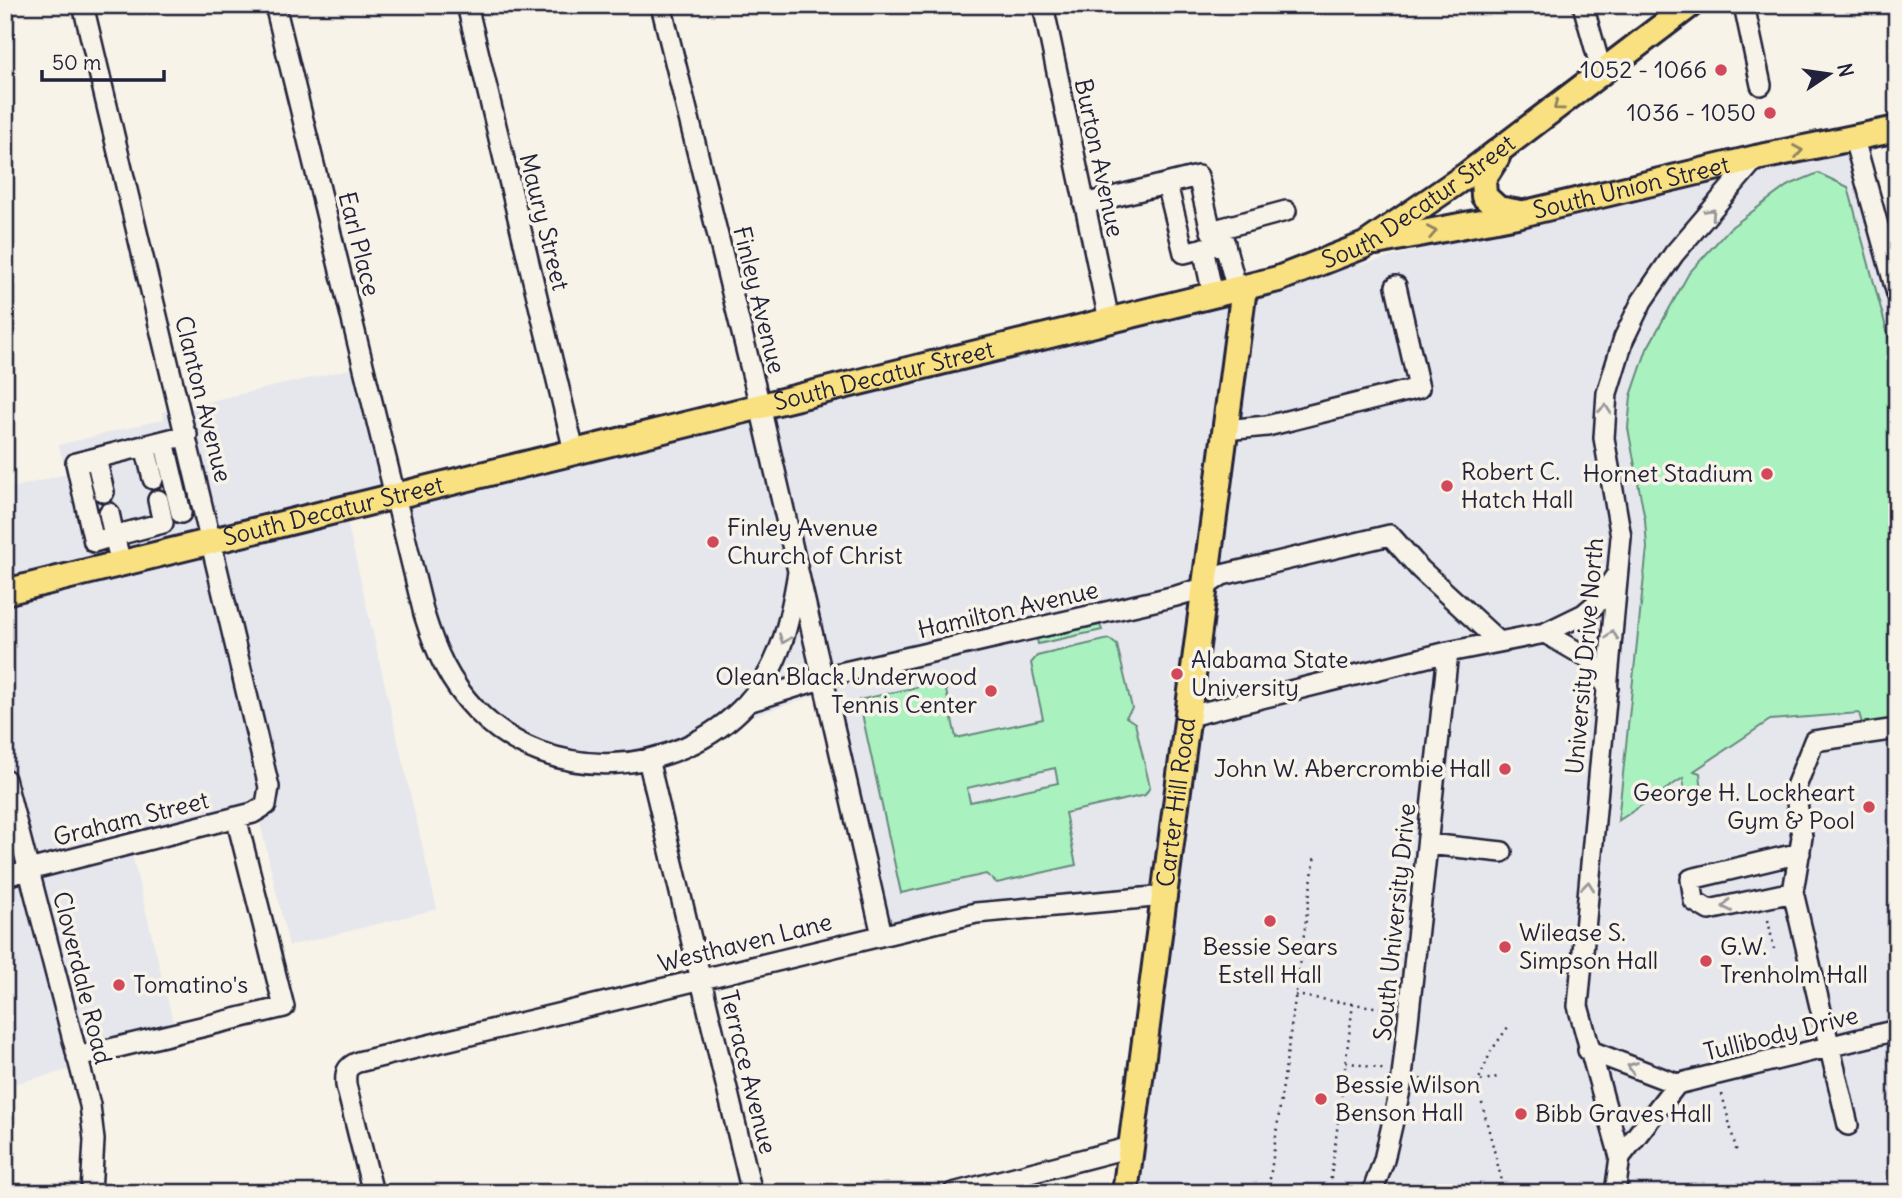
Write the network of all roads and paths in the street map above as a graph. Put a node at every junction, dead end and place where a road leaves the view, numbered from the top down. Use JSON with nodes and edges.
{"nodes":[{"id":1,"x":83,"y":5,"type":"edge"},
{"id":2,"x":275,"y":5,"type":"edge"},
{"id":3,"x":661,"y":5,"type":"edge"},
{"id":4,"x":1043,"y":5,"type":"edge"},
{"id":5,"x":1583,"y":5,"type":"edge"},
{"id":6,"x":1690,"y":5,"type":"edge"},
{"id":7,"x":1744,"y":5,"type":"edge"},
{"id":8,"x":471,"y":6,"type":"edge"},
{"id":9,"x":1602,"y":73,"type":"junction"},
{"id":10,"x":1761,"y":85,"type":"dead end"},
{"id":11,"x":1897,"y":129,"type":"edge"},
{"id":12,"x":1854,"y":139,"type":"junction"},
{"id":13,"x":1503,"y":148,"type":"junction"},
{"id":14,"x":1756,"y":158,"type":"junction"},
{"id":15,"x":1167,"y":184,"type":"junction"},
{"id":16,"x":1084,"y":204,"type":"junction"},
{"id":17,"x":1286,"y":211,"type":"dead end"},
{"id":18,"x":1524,"y":214,"type":"junction"},
{"id":19,"x":1223,"y":235,"type":"junction"},
{"id":20,"x":1365,"y":244,"type":"junction"},
{"id":21,"x":1203,"y":248,"type":"junction"},
{"id":22,"x":1396,"y":286,"type":"dead end"},
{"id":23,"x":1231,"y":291,"type":"junction"},
{"id":24,"x":1897,"y":294,"type":"edge"},
{"id":25,"x":1109,"y":320,"type":"junction"},
{"id":26,"x":760,"y":406,"type":"junction"},
{"id":27,"x":1225,"y":430,"type":"junction"},
{"id":28,"x":187,"y":435,"type":"junction"},
{"id":29,"x":155,"y":443,"type":"junction"},
{"id":30,"x":574,"y":451,"type":"junction"},
{"id":31,"x":96,"y":458,"type":"junction"},
{"id":32,"x":153,"y":479,"type":"dead end"},
{"id":33,"x":104,"y":492,"type":"dead end"},
{"id":34,"x":395,"y":494,"type":"junction"},
{"id":35,"x":158,"y":500,"type":"dead end"},
{"id":36,"x":203,"y":500,"type":"junction"},
{"id":37,"x":109,"y":513,"type":"dead end"},
{"id":38,"x":181,"y":513,"type":"junction"},
{"id":39,"x":163,"y":523,"type":"junction"},
{"id":40,"x":114,"y":536,"type":"junction"},
{"id":41,"x":213,"y":540,"type":"junction"},
{"id":42,"x":170,"y":551,"type":"junction"},
{"id":43,"x":121,"y":563,"type":"junction"},
{"id":44,"x":798,"y":572,"type":"junction"},
{"id":45,"x":1618,"y":573,"type":"junction"},
{"id":46,"x":1203,"y":588,"type":"junction"},
{"id":47,"x":5,"y":592,"type":"edge"},
{"id":48,"x":1545,"y":633,"type":"junction"},
{"id":49,"x":1498,"y":641,"type":"junction"},
{"id":50,"x":1448,"y":652,"type":"junction"},
{"id":51,"x":823,"y":679,"type":"junction"},
{"id":52,"x":1608,"y":688,"type":"junction"},
{"id":53,"x":748,"y":702,"type":"junction"},
{"id":54,"x":1189,"y":716,"type":"junction"},
{"id":55,"x":1897,"y":729,"type":"edge"},
{"id":56,"x":648,"y":759,"type":"junction"},
{"id":57,"x":5,"y":779,"type":"edge"},
{"id":58,"x":266,"y":805,"type":"joint"},
{"id":59,"x":236,"y":817,"type":"junction"},
{"id":60,"x":11,"y":824,"type":"edge"},
{"id":61,"x":1428,"y":844,"type":"junction"},
{"id":62,"x":1502,"y":852,"type":"dead end"},
{"id":63,"x":1800,"y":853,"type":"junction"},
{"id":64,"x":1315,"y":855,"type":"dead end"},
{"id":65,"x":29,"y":870,"type":"junction"},
{"id":66,"x":5,"y":876,"type":"edge"},
{"id":67,"x":1793,"y":892,"type":"junction"},
{"id":68,"x":1165,"y":896,"type":"junction"},
{"id":69,"x":1768,"y":920,"type":"dead end"},
{"id":70,"x":882,"y":935,"type":"junction"},
{"id":71,"x":1774,"y":949,"type":"dead end"},
{"id":72,"x":701,"y":978,"type":"junction"},
{"id":73,"x":1295,"y":995,"type":"junction"},
{"id":74,"x":1353,"y":1004,"type":"junction"},
{"id":75,"x":1389,"y":1009,"type":"dead end"},
{"id":76,"x":1508,"y":1027,"type":"dead end"},
{"id":77,"x":1897,"y":1030,"type":"edge"},
{"id":78,"x":1831,"y":1046,"type":"junction"},
{"id":79,"x":1588,"y":1050,"type":"junction"},
{"id":80,"x":77,"y":1057,"type":"junction"},
{"id":81,"x":1346,"y":1062,"type":"junction"},
{"id":82,"x":1403,"y":1075,"type":"junction"},
{"id":83,"x":1497,"y":1077,"type":"dead end"},
{"id":84,"x":1477,"y":1084,"type":"junction"},
{"id":85,"x":1677,"y":1084,"type":"junction"},
{"id":86,"x":1722,"y":1094,"type":"dead end"},
{"id":87,"x":1848,"y":1125,"type":"dead end"},
{"id":88,"x":1131,"y":1147,"type":"junction"},
{"id":89,"x":1737,"y":1153,"type":"dead end"},
{"id":90,"x":1619,"y":1157,"type":"junction"},
{"id":91,"x":91,"y":1193,"type":"edge"},
{"id":92,"x":373,"y":1193,"type":"edge"},
{"id":93,"x":752,"y":1193,"type":"edge"},
{"id":94,"x":953,"y":1193,"type":"edge"},
{"id":95,"x":1125,"y":1193,"type":"edge"},
{"id":96,"x":1268,"y":1193,"type":"edge"},
{"id":97,"x":1329,"y":1193,"type":"edge"},
{"id":98,"x":1372,"y":1193,"type":"edge"},
{"id":99,"x":1505,"y":1193,"type":"edge"},
{"id":100,"x":1615,"y":1193,"type":"edge"}],
"edges":[{"from":1,"to":28,"type":"street","name":"Clanton Avenue"},
{"from":2,"to":34,"type":"street","name":"Earl Place"},
{"from":3,"to":26,"type":"street","name":"Finley Avenue"},
{"from":4,"to":16,"type":"street","name":"Burton Avenue"},
{"from":5,"to":9,"type":"street"},
{"from":6,"to":9,"type":"main road","name":"South Decatur Street"},
{"from":7,"to":10,"type":"street"},
{"from":8,"to":30,"type":"street","name":"Maury Street"},
{"from":9,"to":13,"type":"main road","name":"South Decatur Street","one_way":true},
{"from":11,"to":12,"type":"main road","name":"South Union Street"},
{"from":14,"to":12,"type":"main road","name":"South Union Street","one_way":true},
{"from":12,"to":24,"type":"street"},
{"from":13,"to":18,"type":"main road"},
{"from":13,"to":20,"type":"main road","name":"South Decatur Street"},
{"from":14,"to":18,"type":"main road","name":"South Union Street"},
{"from":45,"to":14,"type":"street","name":"University Drive North","one_way":true},
{"from":15,"to":16,"type":"street"},
{"from":15,"to":19,"type":"street"},
{"from":15,"to":21,"type":"street"},
{"from":16,"to":25,"type":"street","name":"Burton Avenue"},
{"from":17,"to":19,"type":"street"},
{"from":20,"to":18,"type":"main road","name":"South Union Street","one_way":true},
{"from":19,"to":21,"type":"street"},
{"from":19,"to":23,"type":"street"},
{"from":20,"to":23,"type":"main road","name":"South Decatur Street"},
{"from":21,"to":23,"type":"street"},
{"from":22,"to":27,"type":"street"},
{"from":23,"to":25,"type":"main road","name":"South Decatur Street"},
{"from":23,"to":27,"type":"main road","name":"Carter Hill Road"},
{"from":25,"to":26,"type":"main road","name":"South Decatur Street"},
{"from":26,"to":30,"type":"main road","name":"South Decatur Street"},
{"from":26,"to":44,"type":"street","name":"Finley Avenue"},
{"from":27,"to":46,"type":"main road","name":"Carter Hill Road"},
{"from":28,"to":29,"type":"street"},
{"from":28,"to":36,"type":"street","name":"Clanton Avenue"},
{"from":29,"to":31,"type":"street"},
{"from":29,"to":32,"type":"street"},
{"from":29,"to":38,"type":"street"},
{"from":30,"to":34,"type":"main road","name":"South Decatur Street"},
{"from":31,"to":33,"type":"street"},
{"from":31,"to":40,"type":"street"},
{"from":34,"to":41,"type":"main road","name":"South Decatur Street"},
{"from":34,"to":56,"type":"street","name":"Earl Place"},
{"from":35,"to":39,"type":"street"},
{"from":36,"to":38,"type":"street"},
{"from":36,"to":41,"type":"street","name":"Clanton Avenue"},
{"from":37,"to":40,"type":"street"},
{"from":38,"to":39,"type":"street"},
{"from":39,"to":40,"type":"street"},
{"from":39,"to":42,"type":"street"},
{"from":40,"to":43,"type":"street"},
{"from":41,"to":42,"type":"main road","name":"South Decatur Street"},
{"from":41,"to":58,"type":"street","name":"Clanton Avenue"},
{"from":42,"to":43,"type":"main road","name":"South Decatur Street"},
{"from":43,"to":47,"type":"main road","name":"South Decatur Street"},
{"from":44,"to":51,"type":"street","name":"Finley Avenue"},
{"from":44,"to":53,"type":"street","one_way":true},
{"from":45,"to":48,"type":"street"},
{"from":52,"to":45,"type":"street","name":"University Drive North","one_way":true},
{"from":46,"to":49,"type":"street","name":"Hamilton Avenue"},
{"from":46,"to":51,"type":"street","name":"Hamilton Avenue"},
{"from":46,"to":54,"type":"main road","name":"Carter Hill Road"},
{"from":48,"to":49,"type":"street"},
{"from":48,"to":52,"type":"street"},
{"from":49,"to":50,"type":"street"},
{"from":50,"to":54,"type":"street"},
{"from":50,"to":61,"type":"street","name":"South University Drive"},
{"from":51,"to":53,"type":"street","name":"Hamilton Avenue"},
{"from":51,"to":70,"type":"street","name":"Finley Avenue"},
{"from":79,"to":52,"type":"street","name":"University Drive North","one_way":true},
{"from":53,"to":56,"type":"street","name":"Earl Place"},
{"from":54,"to":68,"type":"main road","name":"Carter Hill Road"},
{"from":55,"to":63,"type":"street"},
{"from":56,"to":72,"type":"street","name":"Terrace Avenue"},
{"from":57,"to":60,"type":"street","name":"Cloverdale Road"},
{"from":58,"to":59,"type":"street","name":"Graham Street"},
{"from":59,"to":65,"type":"street","name":"Graham Street"},
{"from":59,"to":80,"type":"street"},
{"from":60,"to":65,"type":"street","name":"Cloverdale Road"},
{"from":61,"to":62,"type":"street"},
{"from":61,"to":82,"type":"street","name":"South University Drive"},
{"from":63,"to":67,"type":"street"},
{"from":67,"to":63,"type":"street","one_way":true},
{"from":64,"to":73,"type":"path"},
{"from":65,"to":66,"type":"street","name":"Graham Street"},
{"from":65,"to":80,"type":"street","name":"Cloverdale Road"},
{"from":67,"to":78,"type":"street"},
{"from":68,"to":70,"type":"street","name":"Westhaven Lane"},
{"from":68,"to":88,"type":"main road","name":"Carter Hill Road"},
{"from":69,"to":71,"type":"path"},
{"from":70,"to":72,"type":"street","name":"Westhaven Lane"},
{"from":72,"to":92,"type":"street","name":"Westhaven Lane"},
{"from":72,"to":93,"type":"street","name":"Terrace Avenue"},
{"from":73,"to":74,"type":"path"},
{"from":73,"to":96,"type":"path"},
{"from":74,"to":75,"type":"path"},
{"from":74,"to":81,"type":"path"},
{"from":76,"to":84,"type":"path"},
{"from":77,"to":78,"type":"street","name":"Tullibody Drive"},
{"from":78,"to":85,"type":"street","name":"Tullibody Drive"},
{"from":78,"to":87,"type":"street"},
{"from":85,"to":79,"type":"street","name":"Tullibody Drive","one_way":true},
{"from":79,"to":90,"type":"street","name":"University Drive North"},
{"from":80,"to":91,"type":"street","name":"Cloverdale Road"},
{"from":81,"to":82,"type":"path"},
{"from":81,"to":97,"type":"path"},
{"from":82,"to":84,"type":"path"},
{"from":82,"to":98,"type":"street","name":"South University Drive"},
{"from":83,"to":84,"type":"path"},
{"from":84,"to":99,"type":"path"},
{"from":85,"to":90,"type":"street","name":"Tullibody Drive"},
{"from":86,"to":89,"type":"path"},
{"from":88,"to":94,"type":"street"},
{"from":88,"to":95,"type":"main road","name":"Carter Hill Road"},
{"from":90,"to":100,"type":"street"}]}
